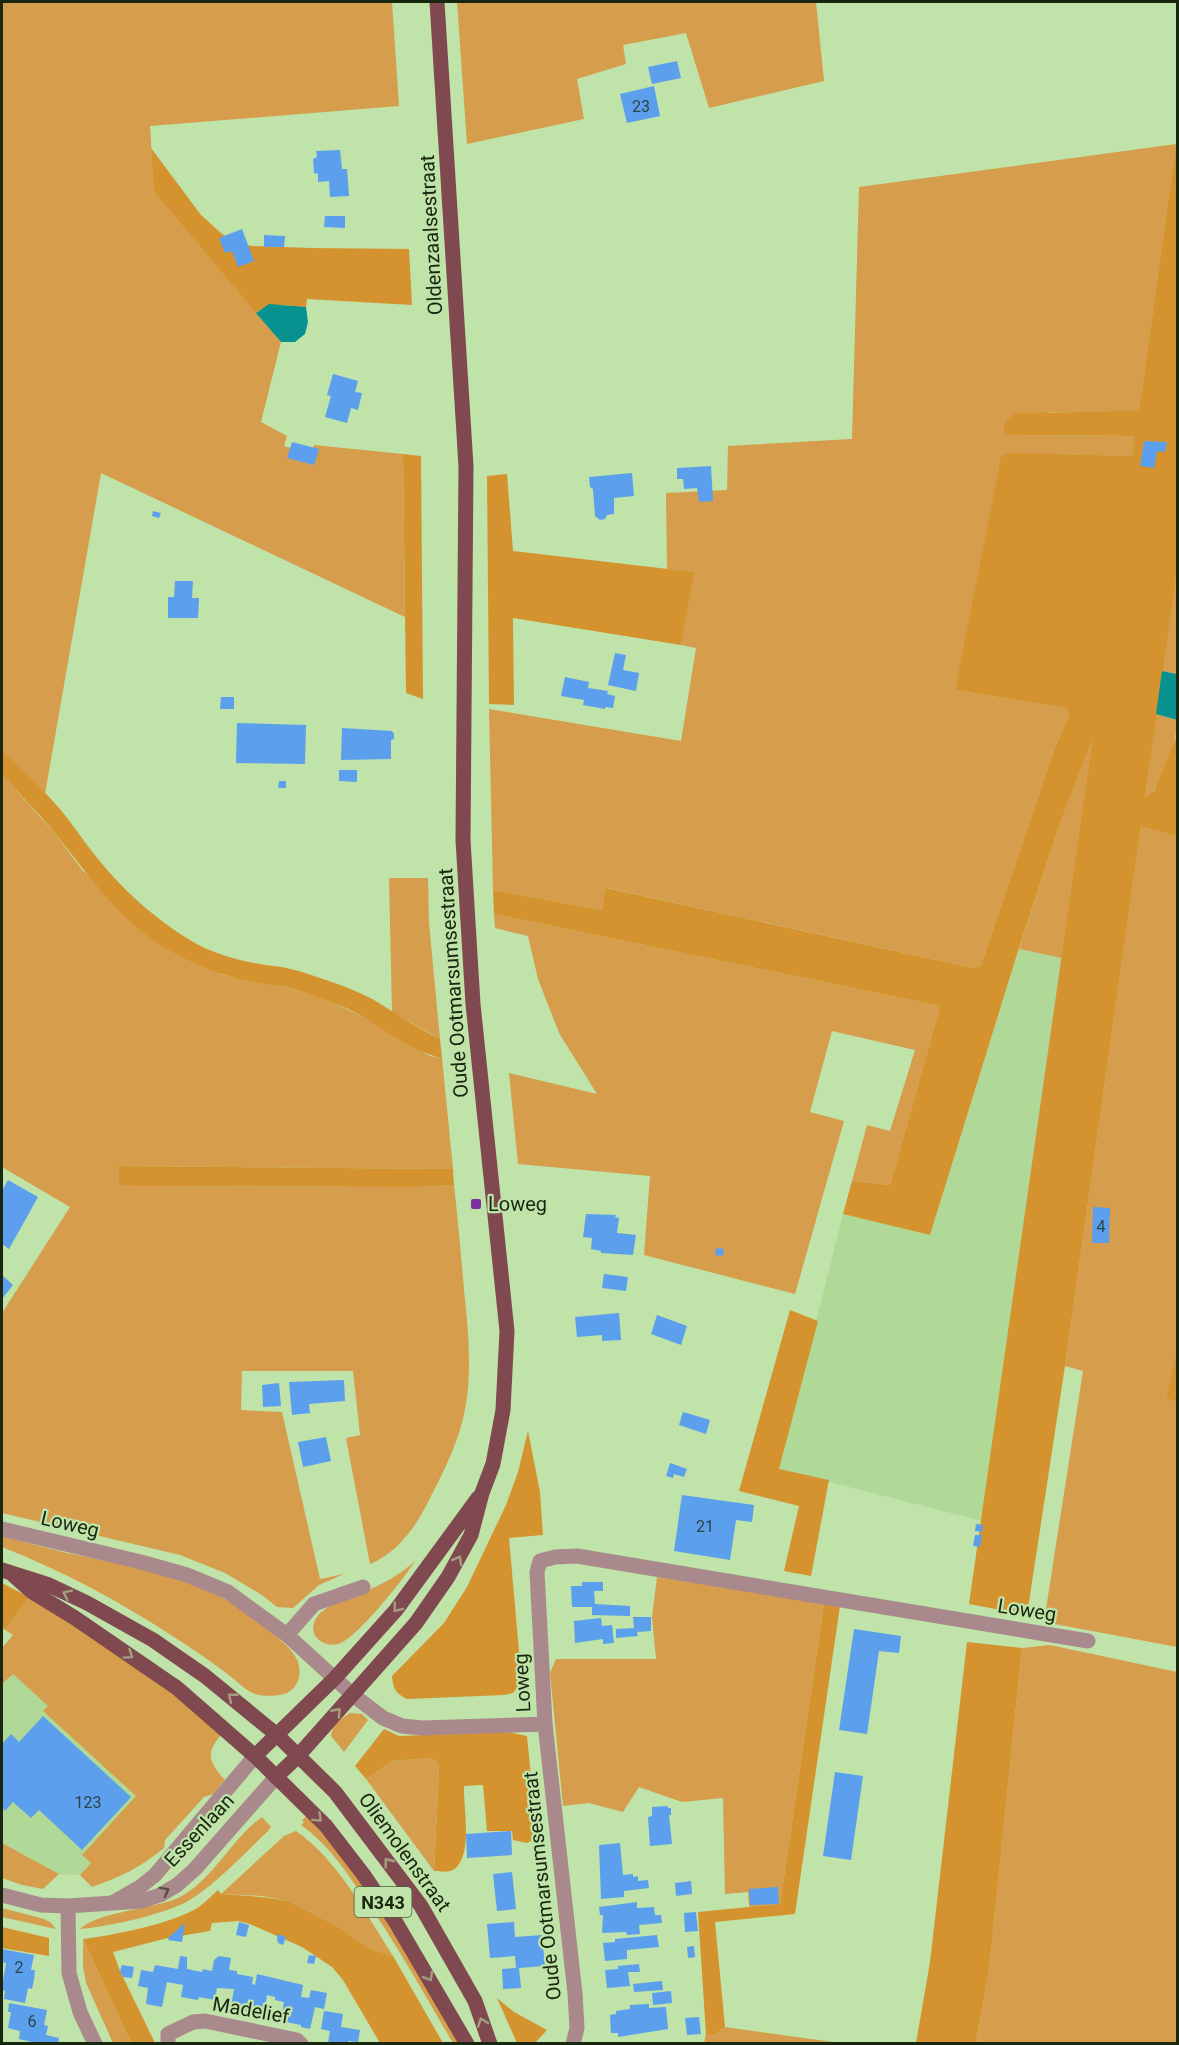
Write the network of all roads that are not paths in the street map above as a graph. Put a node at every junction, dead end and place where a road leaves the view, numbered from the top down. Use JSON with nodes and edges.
{"nodes":[{"id":1,"x":438,"y":2,"type":"edge"},
{"id":2,"x":466,"y":466,"type":"joint"},
{"id":3,"x":482,"y":1493,"type":"junction"},
{"id":4,"x":2,"y":1529,"type":"edge"},
{"id":5,"x":7,"y":1572,"type":"edge"},
{"id":6,"x":363,"y":1587,"type":"dead end"},
{"id":7,"x":287,"y":1635,"type":"junction"},
{"id":8,"x":1088,"y":1641,"type":"dead end"},
{"id":9,"x":335,"y":1678,"type":"junction"},
{"id":10,"x":353,"y":1695,"type":"junction"},
{"id":11,"x":545,"y":1724,"type":"junction"},
{"id":12,"x":277,"y":1735,"type":"junction"},
{"id":13,"x":255,"y":1756,"type":"junction"},
{"id":14,"x":298,"y":1756,"type":"junction"},
{"id":15,"x":276,"y":1777,"type":"junction"},
{"id":16,"x":2,"y":1895,"type":"edge"},
{"id":17,"x":109,"y":1905,"type":"junction"},
{"id":18,"x":68,"y":1906,"type":"junction"},
{"id":19,"x":94,"y":2043,"type":"edge"},
{"id":20,"x":168,"y":2043,"type":"edge"},
{"id":21,"x":301,"y":2043,"type":"edge"},
{"id":22,"x":467,"y":2043,"type":"edge"},
{"id":23,"x":490,"y":2043,"type":"edge"},
{"id":24,"x":573,"y":2043,"type":"edge"}],
"edges":[{"from":1,"to":2,"type":"main road","name":"Oldenzaalsestraat"},
{"from":2,"to":3,"type":"main road","name":"Oude Ootmarsumsestraat"},
{"from":3,"to":9,"type":"main road","name":"Oude Ootmarsumsestraat","one_way":true},
{"from":10,"to":3,"type":"main road","name":"Oude Ootmarsumsestraat","one_way":true},
{"from":4,"to":7,"type":"street","name":"Loweg"},
{"from":12,"to":5,"type":"main road","number":"N343","one_way":true},
{"from":5,"to":13,"type":"main road","number":"N343","one_way":true},
{"from":6,"to":7,"type":"street"},
{"from":7,"to":9,"type":"street","name":"Loweg"},
{"from":8,"to":11,"type":"street","name":"Loweg"},
{"from":9,"to":10,"type":"street","name":"Loweg"},
{"from":9,"to":12,"type":"main road","name":"Oude Ootmarsumsestraat"},
{"from":10,"to":11,"type":"street","name":"Loweg"},
{"from":14,"to":10,"type":"main road","name":"Oude Ootmarsumsestraat","one_way":true},
{"from":11,"to":24,"type":"street","name":"Oude Ootmarsumsestraat"},
{"from":12,"to":13,"type":"main road","name":"Oude Ootmarsumsestraat"},
{"from":12,"to":14,"type":"main road","name":"Oliemolenstraat","number":"N343"},
{"from":13,"to":15,"type":"main road","number":"N343"},
{"from":13,"to":17,"type":"street","name":"Essenlaan"},
{"from":14,"to":15,"type":"main road","name":"Oude Ootmarsumsestraat"},
{"from":23,"to":14,"type":"main road","name":"Oliemolenstraat","number":"N343","one_way":true},
{"from":17,"to":15,"type":"street","name":"Essenlaan","one_way":true},
{"from":15,"to":22,"type":"main road","number":"N343","one_way":true},
{"from":16,"to":18,"type":"street","name":"Essenlaan"},
{"from":17,"to":18,"type":"street","name":"Essenlaan"},
{"from":18,"to":19,"type":"street"},
{"from":20,"to":21,"type":"street","name":"Madelief"}]}
